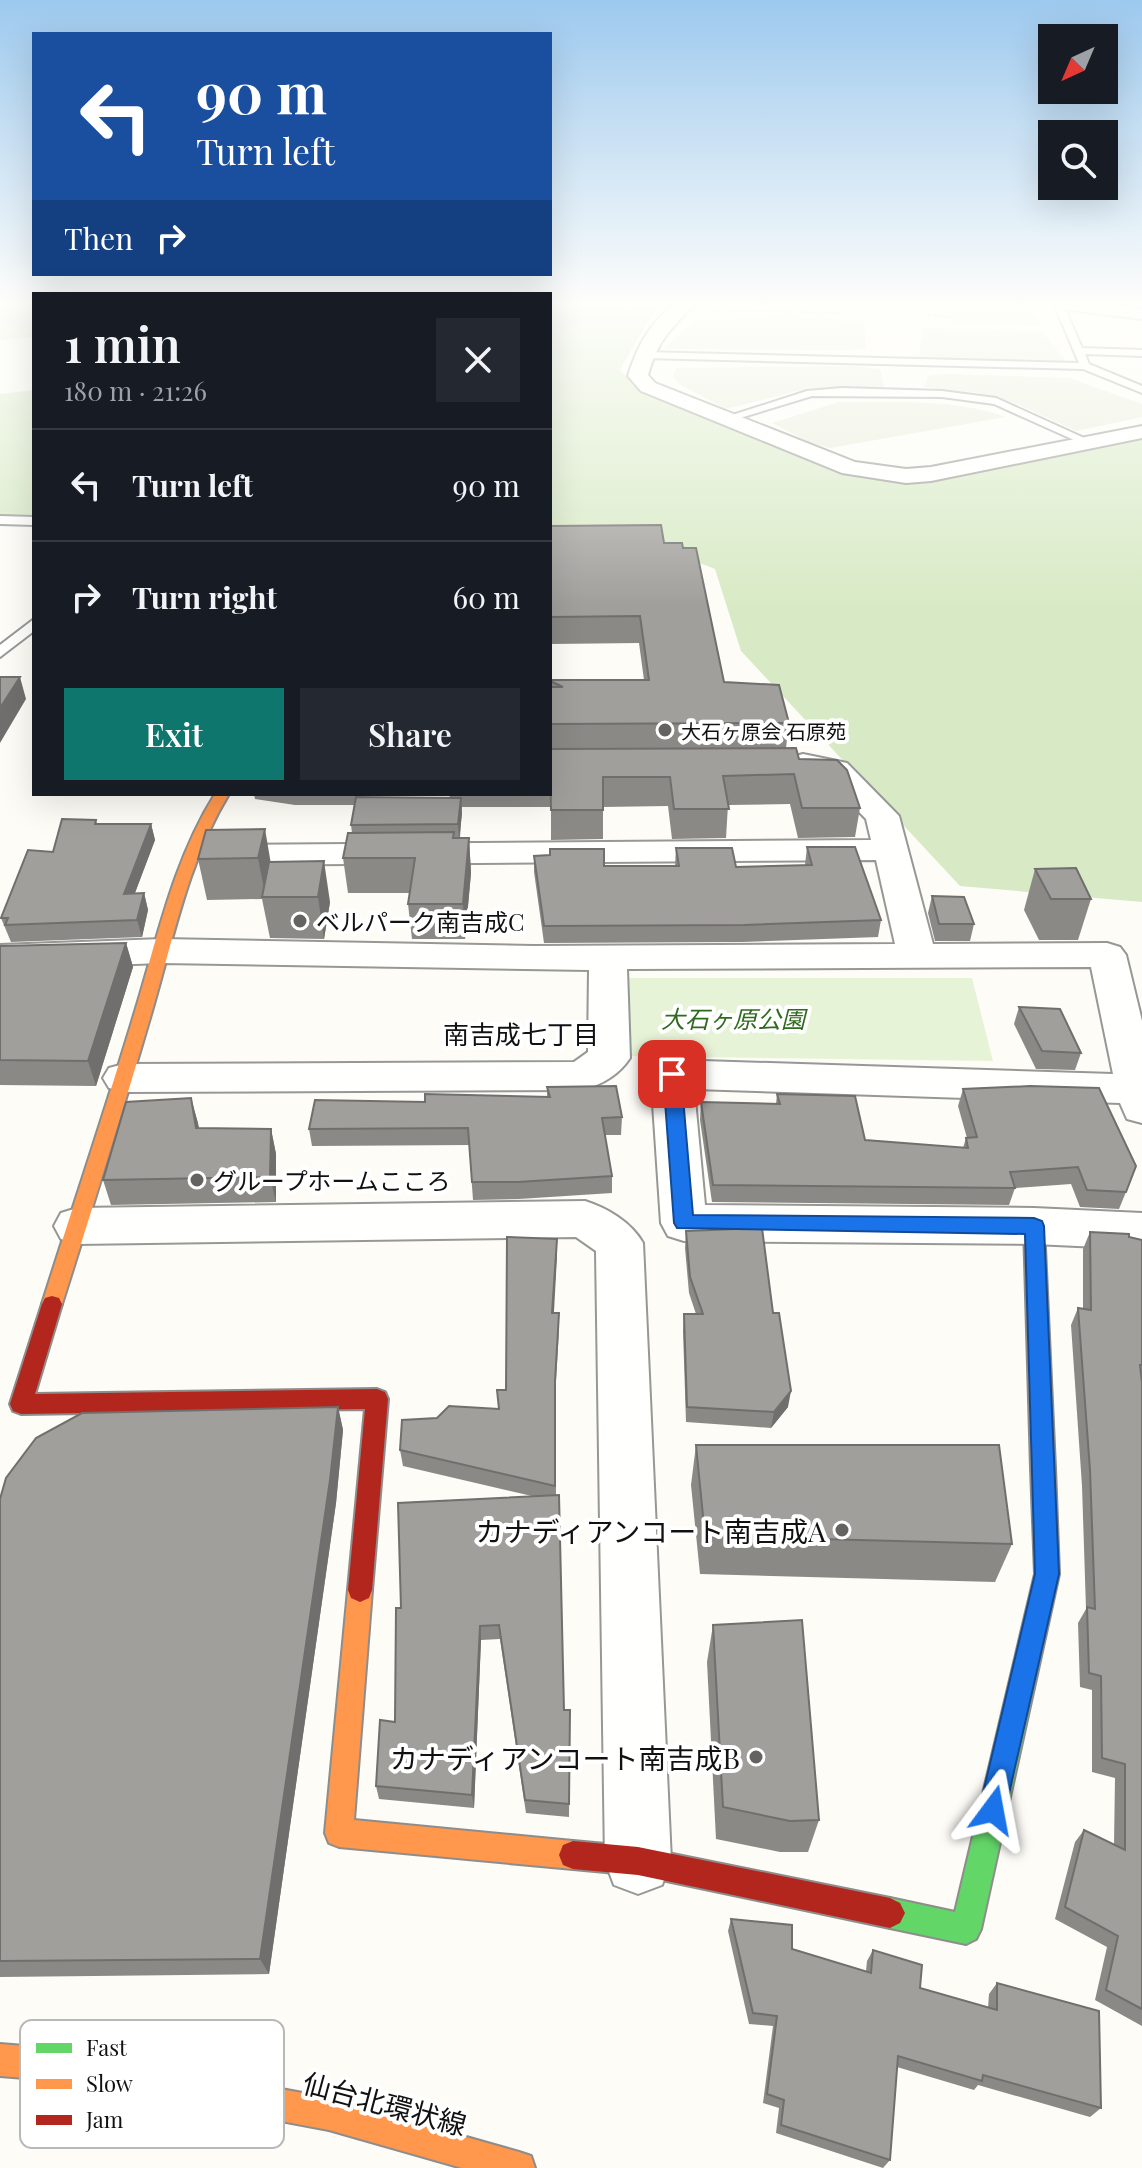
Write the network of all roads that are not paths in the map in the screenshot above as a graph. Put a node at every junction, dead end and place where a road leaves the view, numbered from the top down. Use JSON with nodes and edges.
{"nodes":[{"id":1,"x":692,"y":405,"type":"edge"},
{"id":2,"x":771,"y":405,"type":"edge"},
{"id":3,"x":1005,"y":405,"type":"edge"},
{"id":4,"x":726,"y":419,"type":"junction"},
{"id":5,"x":1142,"y":432,"type":"edge"},
{"id":6,"x":1087,"y":442,"type":"junction"},
{"id":7,"x":0,"y":520,"type":"edge"},
{"id":8,"x":32,"y":521,"type":"edge"},
{"id":9,"x":29,"y":628,"type":"edge"},
{"id":10,"x":0,"y":631,"type":"edge"},
{"id":11,"x":0,"y":653,"type":"edge"},
{"id":12,"x":766,"y":765,"type":"edge"},
{"id":13,"x":220,"y":796,"type":"edge"},
{"id":14,"x":888,"y":850,"type":"junction"},
{"id":15,"x":189,"y":856,"type":"junction"},
{"id":16,"x":162,"y":951,"type":"junction"},
{"id":17,"x":917,"y":955,"type":"junction"},
{"id":18,"x":0,"y":957,"type":"edge"},
{"id":19,"x":608,"y":958,"type":"junction"},
{"id":20,"x":124,"y":1078,"type":"junction"},
{"id":21,"x":1139,"y":1098,"type":"edge"},
{"id":22,"x":77,"y":1226,"type":"junction"},
{"id":23,"x":1034,"y":1226,"type":"junction"},
{"id":24,"x":1142,"y":1231,"type":"edge"},
{"id":25,"x":638,"y":1861,"type":"junction"},
{"id":26,"x":0,"y":2060,"type":"edge"},
{"id":27,"x":20,"y":2062,"type":"edge"},
{"id":28,"x":284,"y":2106,"type":"edge"},
{"id":29,"x":519,"y":2168,"type":"edge"}],
"edges":[{"from":1,"to":4,"type":"street"},
{"from":2,"to":4,"type":"lane"},
{"from":3,"to":6,"type":"lane"},
{"from":4,"to":6,"type":"street"},
{"from":5,"to":6,"type":"street"},
{"from":7,"to":8,"type":"lane"},
{"from":9,"to":10,"type":"lane"},
{"from":9,"to":11,"type":"lane"},
{"from":12,"to":14,"type":"street"},
{"from":13,"to":15,"type":"street"},
{"from":14,"to":15,"type":"street"},
{"from":14,"to":17,"type":"street"},
{"from":15,"to":16,"type":"street"},
{"from":16,"to":18,"type":"street"},
{"from":16,"to":19,"type":"street"},
{"from":16,"to":20,"type":"street"},
{"from":17,"to":19,"type":"street"},
{"from":17,"to":21,"type":"street"},
{"from":19,"to":20,"type":"street"},
{"from":20,"to":22,"type":"street"},
{"from":21,"to":23,"type":"street"},
{"from":22,"to":25,"type":"street"},
{"from":22,"to":25,"type":"street"},
{"from":23,"to":24,"type":"street"},
{"from":23,"to":25,"type":"street"},
{"from":26,"to":27,"type":"street","name":"仙台北環状線"},
{"from":28,"to":29,"type":"street","name":"仙台北環状線"}]}
